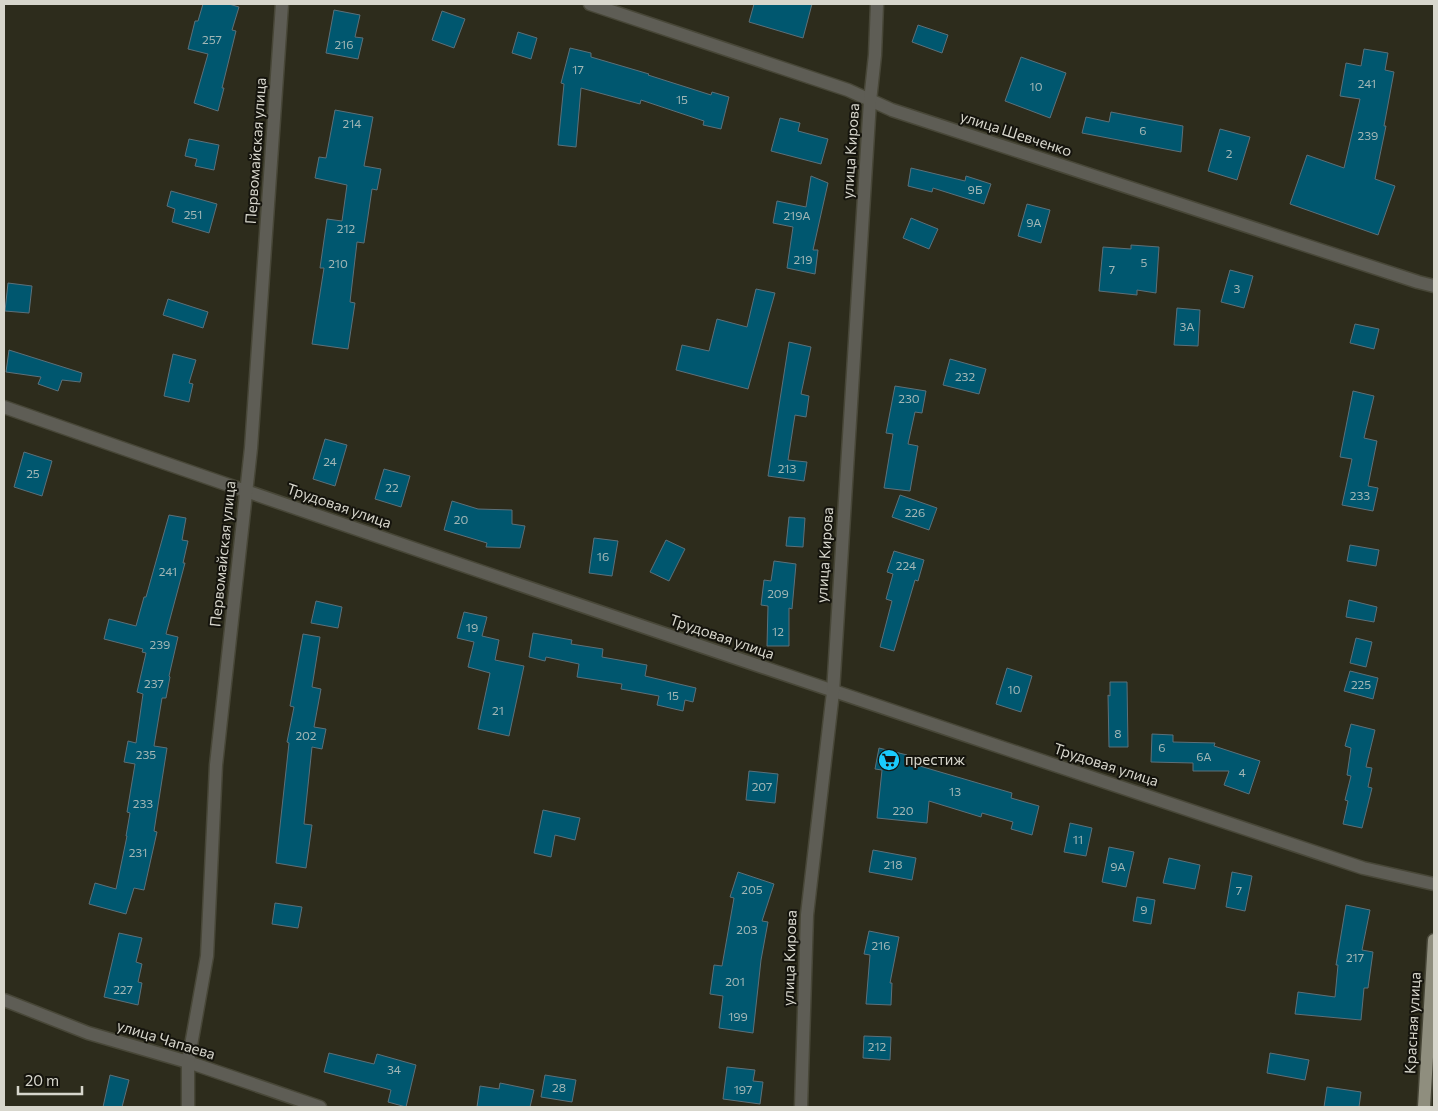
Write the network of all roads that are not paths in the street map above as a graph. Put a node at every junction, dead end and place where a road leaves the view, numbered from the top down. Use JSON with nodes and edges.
{"nodes":[{"id":1,"x":282,"y":4,"type":"edge"},
{"id":2,"x":590,"y":4,"type":"edge"},
{"id":3,"x":877,"y":4,"type":"edge"},
{"id":4,"x":870,"y":101,"type":"junction"},
{"id":5,"x":1434,"y":286,"type":"edge"},
{"id":6,"x":4,"y":407,"type":"edge"},
{"id":7,"x":246,"y":492,"type":"junction"},
{"id":8,"x":833,"y":692,"type":"junction"},
{"id":9,"x":1434,"y":884,"type":"edge"},
{"id":10,"x":1434,"y":940,"type":"edge"},
{"id":11,"x":4,"y":1000,"type":"edge"},
{"id":12,"x":188,"y":1062,"type":"junction"},
{"id":13,"x":188,"y":1107,"type":"edge"},
{"id":14,"x":320,"y":1107,"type":"edge"},
{"id":15,"x":802,"y":1107,"type":"edge"},
{"id":16,"x":1424,"y":1107,"type":"edge"}],
"edges":[{"from":1,"to":7,"type":"street","name":"Первомайская улица"},
{"from":2,"to":4,"type":"street","name":"улица Шевченко"},
{"from":3,"to":4,"type":"street","name":"улица Кирова"},
{"from":4,"to":5,"type":"street","name":"улица Шевченко"},
{"from":4,"to":8,"type":"street","name":"улица Кирова"},
{"from":6,"to":7,"type":"street","name":"Трудовая улица"},
{"from":7,"to":8,"type":"street","name":"Трудовая улица"},
{"from":7,"to":12,"type":"street","name":"Первомайская улица"},
{"from":8,"to":9,"type":"street","name":"Трудовая улица"},
{"from":8,"to":15,"type":"street","name":"улица Кирова"},
{"from":10,"to":16,"type":"main road","name":"Красная улица"},
{"from":11,"to":12,"type":"street","name":"улица Чапаева"},
{"from":12,"to":13,"type":"street","name":"Первомайская улица"},
{"from":12,"to":14,"type":"street","name":"улица Чапаева"}]}
